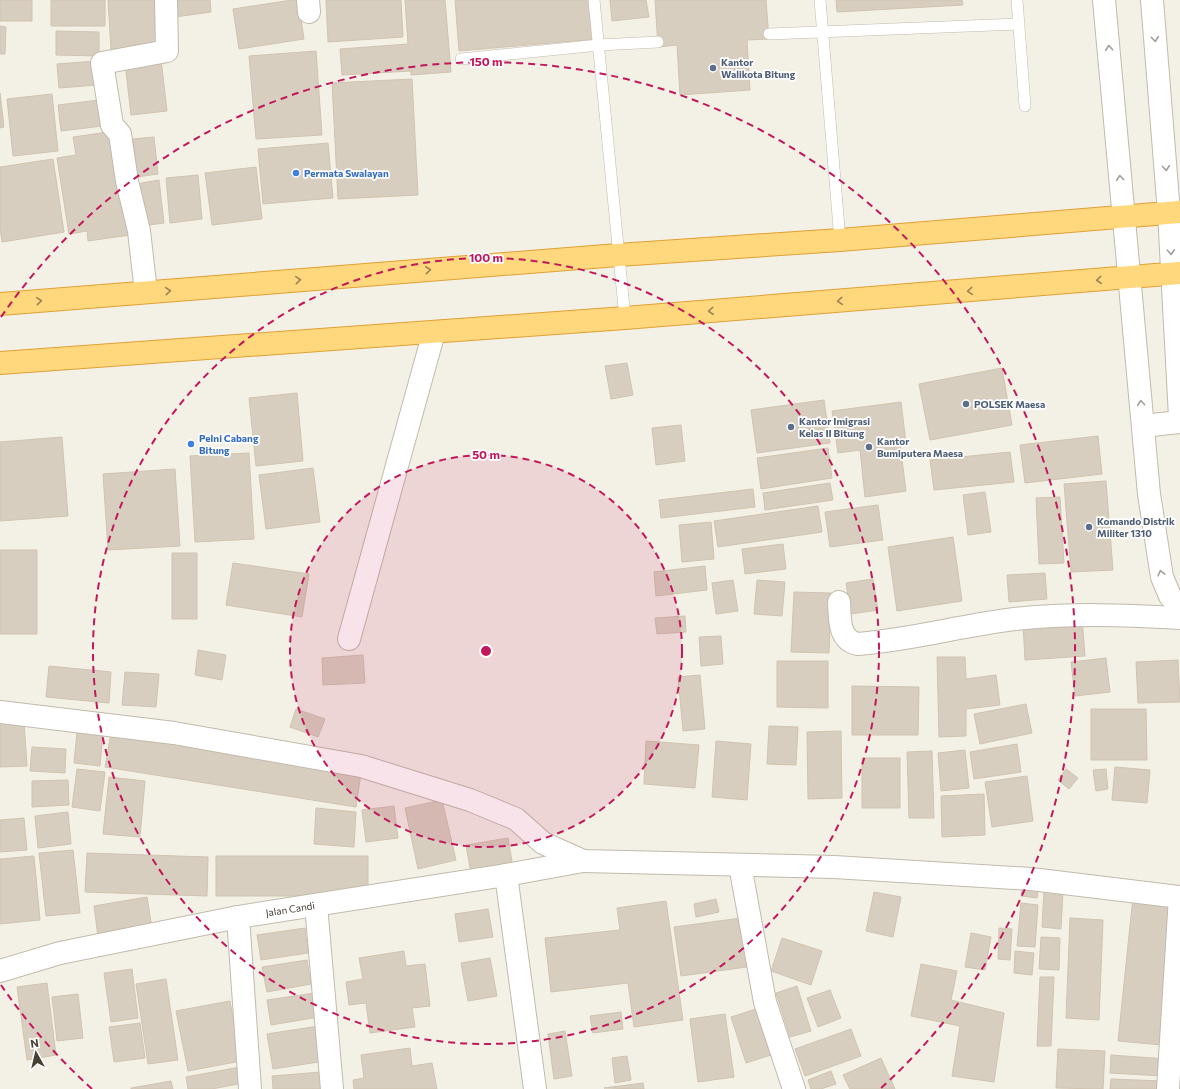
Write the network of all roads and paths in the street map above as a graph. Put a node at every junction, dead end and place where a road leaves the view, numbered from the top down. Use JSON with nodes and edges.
{"nodes":[{"id":1,"x":166,"y":0,"type":"edge"},
{"id":2,"x":594,"y":0,"type":"edge"},
{"id":3,"x":820,"y":0,"type":"edge"},
{"id":4,"x":1017,"y":0,"type":"edge"},
{"id":5,"x":1104,"y":0,"type":"edge"},
{"id":6,"x":1152,"y":0,"type":"edge"},
{"id":7,"x":1019,"y":24,"type":"junction"},
{"id":8,"x":822,"y":31,"type":"junction"},
{"id":9,"x":769,"y":34,"type":"dead end"},
{"id":10,"x":658,"y":42,"type":"dead end"},
{"id":11,"x":599,"y":45,"type":"junction"},
{"id":12,"x":461,"y":59,"type":"dead end"},
{"id":13,"x":1025,"y":106,"type":"dead end"},
{"id":14,"x":1175,"y":213,"type":"edge"},
{"id":15,"x":1124,"y":216,"type":"junction"},
{"id":16,"x":840,"y":240,"type":"junction"},
{"id":17,"x":618,"y":255,"type":"junction"},
{"id":18,"x":1176,"y":274,"type":"edge"},
{"id":19,"x":1130,"y":278,"type":"junction"},
{"id":20,"x":146,"y":292,"type":"junction"},
{"id":21,"x":0,"y":304,"type":"edge"},
{"id":22,"x":625,"y":318,"type":"junction"},
{"id":23,"x":434,"y":332,"type":"junction"},
{"id":24,"x":0,"y":363,"type":"edge"},
{"id":25,"x":1180,"y":417,"type":"edge"},
{"id":26,"x":1180,"y":422,"type":"edge"},
{"id":27,"x":1143,"y":426,"type":"junction"},
{"id":28,"x":1177,"y":599,"type":"edge"},
{"id":29,"x":839,"y":602,"type":"dead end"},
{"id":30,"x":1180,"y":618,"type":"edge"},
{"id":31,"x":349,"y":639,"type":"dead end"},
{"id":32,"x":0,"y":712,"type":"edge"},
{"id":33,"x":583,"y":861,"type":"junction"},
{"id":34,"x":740,"y":865,"type":"junction"},
{"id":35,"x":506,"y":876,"type":"junction"},
{"id":36,"x":1180,"y":897,"type":"edge"},
{"id":37,"x":316,"y":905,"type":"junction"},
{"id":38,"x":238,"y":917,"type":"junction"},
{"id":39,"x":0,"y":971,"type":"edge"},
{"id":40,"x":250,"y":1089,"type":"edge"},
{"id":41,"x":332,"y":1089,"type":"edge"},
{"id":42,"x":535,"y":1089,"type":"edge"},
{"id":43,"x":794,"y":1089,"type":"edge"},
{"id":44,"x":1168,"y":1089,"type":"edge"}],
"edges":[{"from":1,"to":20,"type":"street"},
{"from":2,"to":11,"type":"lane"},
{"from":3,"to":8,"type":"lane"},
{"from":4,"to":7,"type":"lane"},
{"from":15,"to":5,"type":"street","one_way":true},
{"from":6,"to":14,"type":"street","one_way":true},
{"from":7,"to":8,"type":"lane"},
{"from":7,"to":13,"type":"lane"},
{"from":8,"to":9,"type":"lane"},
{"from":8,"to":16,"type":"lane"},
{"from":10,"to":11,"type":"lane"},
{"from":11,"to":12,"type":"lane"},
{"from":11,"to":17,"type":"lane"},
{"from":14,"to":15,"type":"highway"},
{"from":14,"to":18,"type":"street","one_way":true},
{"from":15,"to":16,"type":"highway"},
{"from":15,"to":19,"type":"street"},
{"from":16,"to":17,"type":"highway"},
{"from":20,"to":17,"type":"highway","one_way":true},
{"from":17,"to":22,"type":"lane"},
{"from":18,"to":19,"type":"highway"},
{"from":18,"to":25,"type":"street"},
{"from":19,"to":22,"type":"highway","one_way":true},
{"from":27,"to":19,"type":"street","one_way":true},
{"from":21,"to":20,"type":"highway","one_way":true},
{"from":22,"to":23,"type":"highway"},
{"from":23,"to":24,"type":"highway"},
{"from":23,"to":31,"type":"street"},
{"from":26,"to":27,"type":"street"},
{"from":28,"to":27,"type":"street","one_way":true},
{"from":29,"to":30,"type":"street"},
{"from":32,"to":33,"type":"street"},
{"from":33,"to":34,"type":"street"},
{"from":33,"to":35,"type":"street","name":"Jalan Candi"},
{"from":34,"to":36,"type":"street"},
{"from":34,"to":43,"type":"street"},
{"from":35,"to":37,"type":"street","name":"Jalan Candi"},
{"from":35,"to":42,"type":"street"},
{"from":36,"to":44,"type":"street"},
{"from":37,"to":38,"type":"street","name":"Jalan Candi"},
{"from":37,"to":41,"type":"street"},
{"from":38,"to":39,"type":"street","name":"Jalan Candi"},
{"from":38,"to":40,"type":"street"}]}
